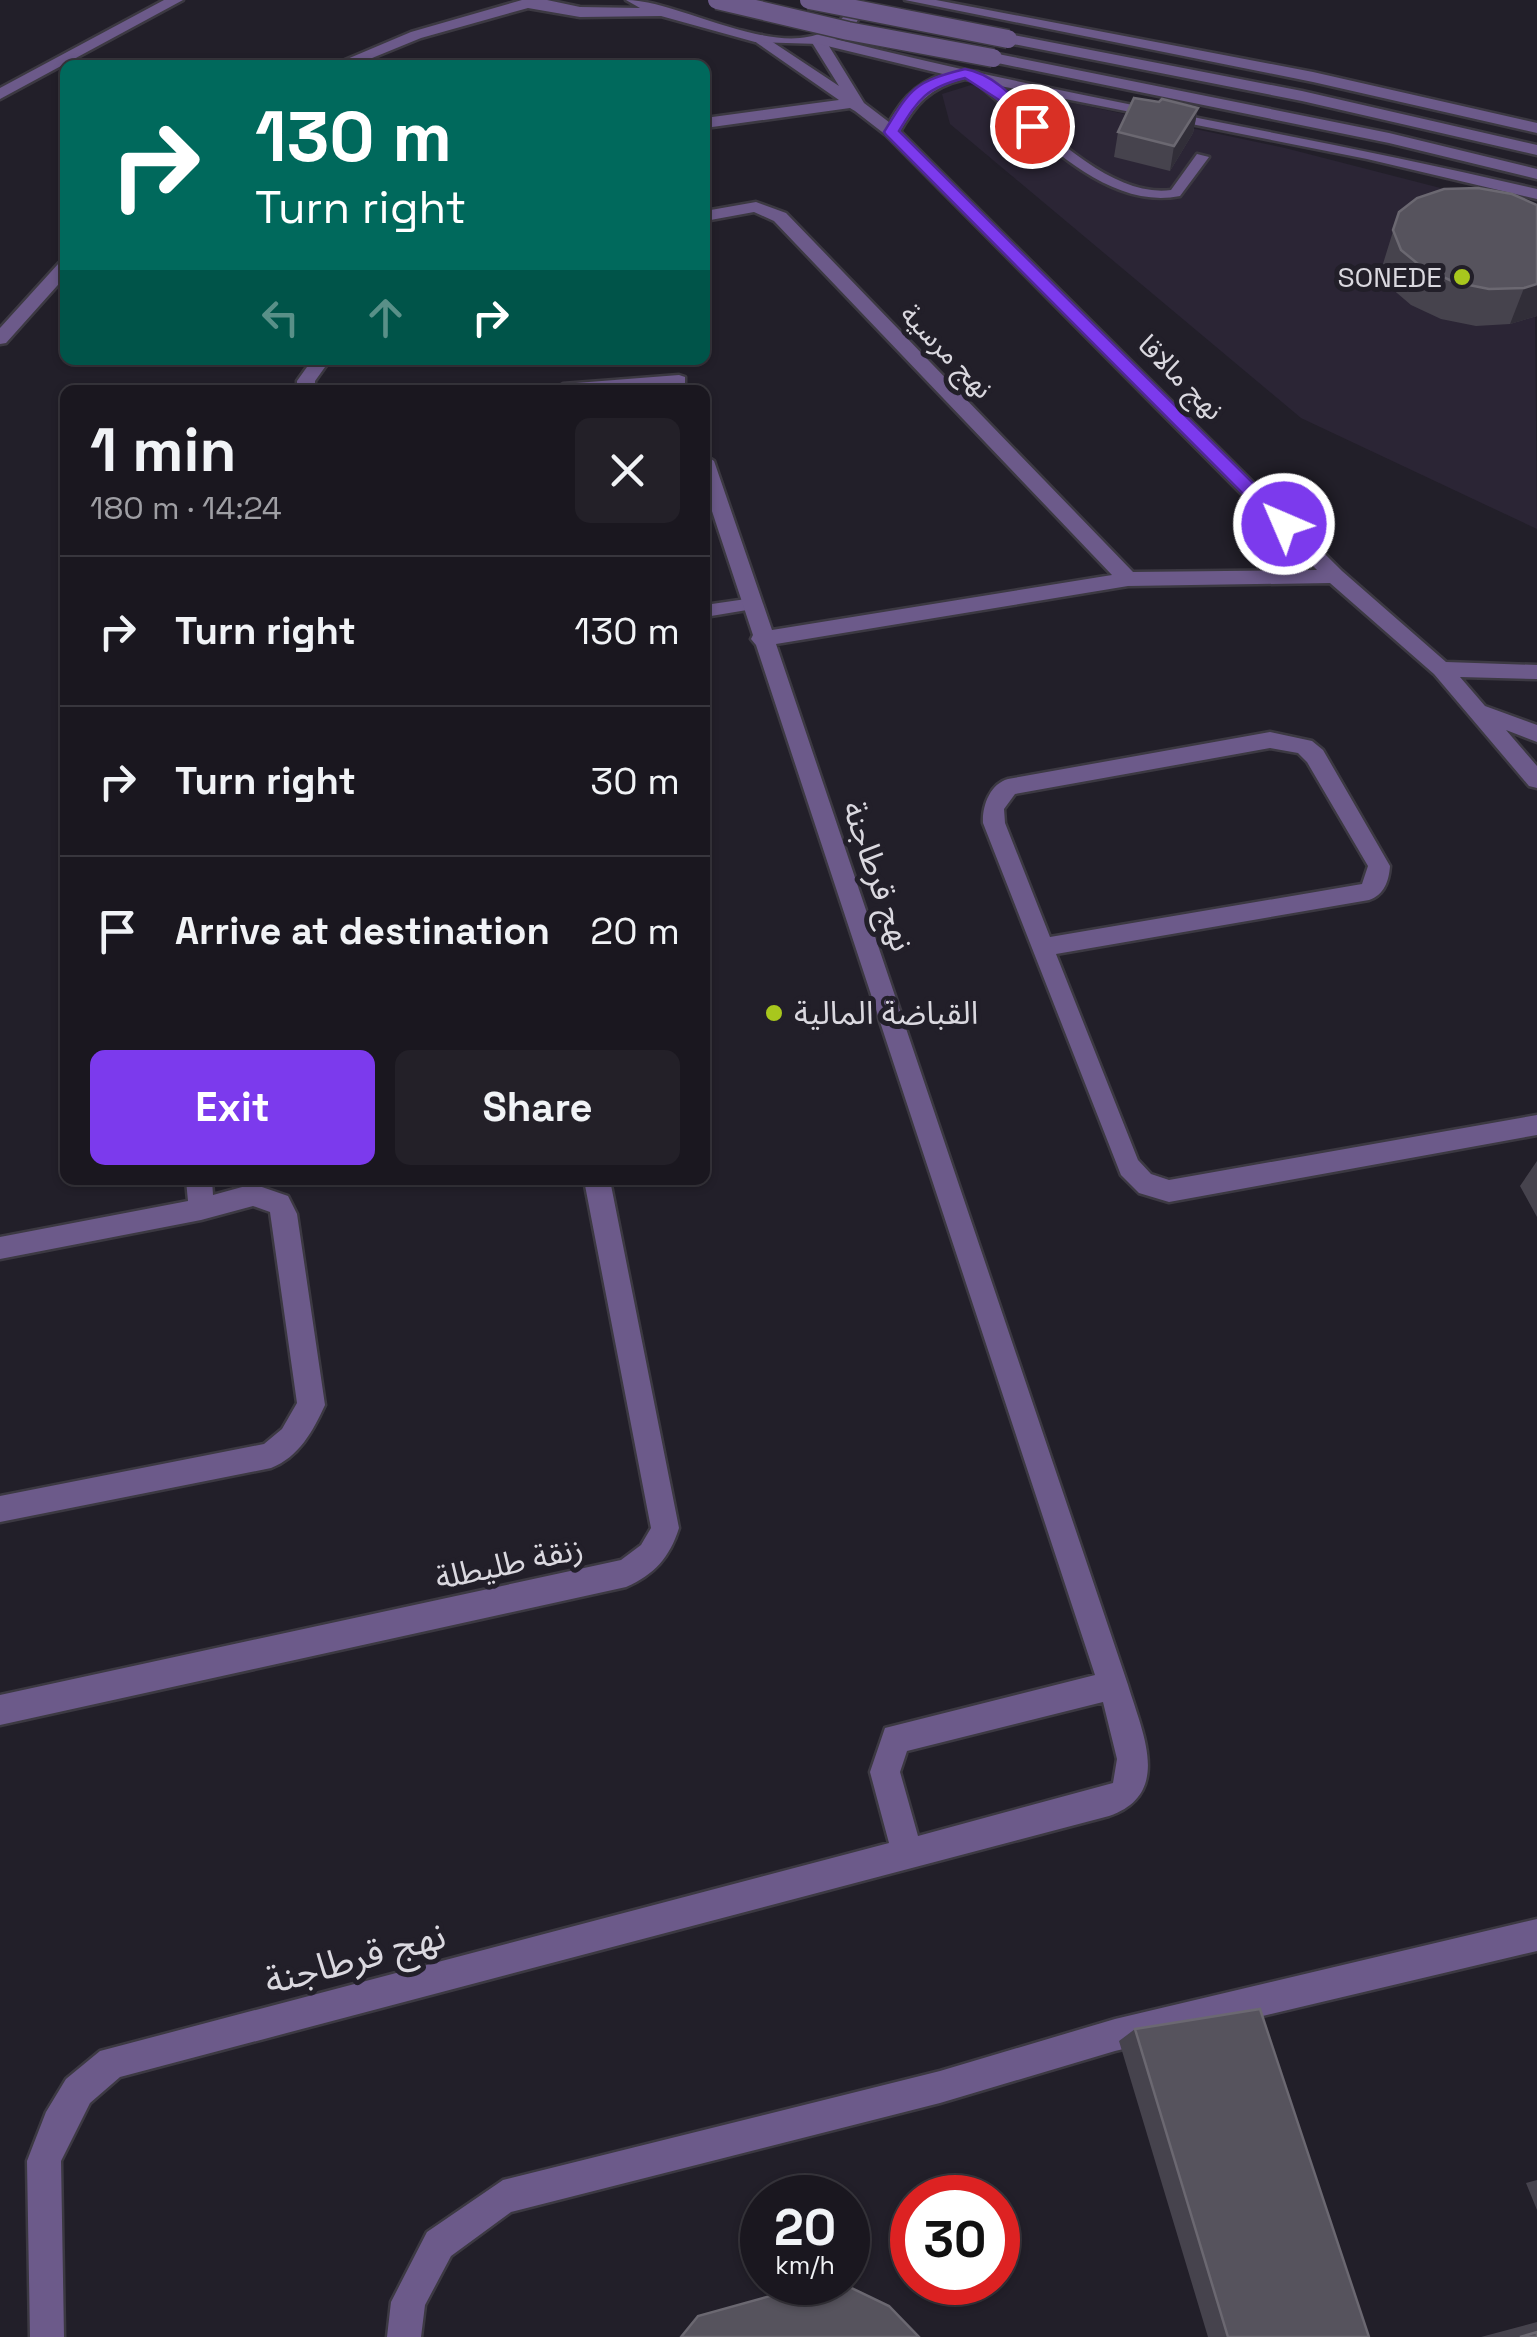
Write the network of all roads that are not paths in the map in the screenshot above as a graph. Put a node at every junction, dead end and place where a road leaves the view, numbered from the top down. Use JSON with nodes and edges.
{"nodes":[{"id":1,"x":175,"y":0,"type":"edge"},
{"id":2,"x":634,"y":0,"type":"edge"},
{"id":3,"x":717,"y":0,"type":"edge"},
{"id":4,"x":810,"y":0,"type":"edge"},
{"id":5,"x":853,"y":0,"type":"edge"},
{"id":6,"x":913,"y":0,"type":"edge"},
{"id":7,"x":529,"y":1,"type":"edge"},
{"id":8,"x":666,"y":12,"type":"junction"},
{"id":9,"x":762,"y":40,"type":"junction"},
{"id":10,"x":820,"y":40,"type":"junction"},
{"id":11,"x":63,"y":60,"type":"edge"},
{"id":12,"x":354,"y":60,"type":"edge"},
{"id":13,"x":60,"y":62,"type":"edge"},
{"id":14,"x":969,"y":74,"type":"junction"},
{"id":15,"x":0,"y":94,"type":"edge"},
{"id":16,"x":857,"y":102,"type":"junction"},
{"id":17,"x":710,"y":122,"type":"edge"},
{"id":18,"x":1537,"y":128,"type":"edge"},
{"id":19,"x":892,"y":132,"type":"junction"},
{"id":20,"x":1537,"y":150,"type":"edge"},
{"id":21,"x":1202,"y":157,"type":"dead end"},
{"id":22,"x":1537,"y":174,"type":"edge"},
{"id":23,"x":1537,"y":194,"type":"edge"},
{"id":24,"x":710,"y":215,"type":"edge"},
{"id":25,"x":60,"y":273,"type":"edge"},
{"id":26,"x":0,"y":340,"type":"edge"},
{"id":27,"x":710,"y":476,"type":"edge"},
{"id":28,"x":1335,"y":576,"type":"junction"},
{"id":29,"x":1128,"y":579,"type":"junction"},
{"id":30,"x":752,"y":604,"type":"junction"},
{"id":31,"x":710,"y":610,"type":"edge"},
{"id":32,"x":761,"y":638,"type":"junction"},
{"id":33,"x":1441,"y":668,"type":"junction"},
{"id":34,"x":1537,"y":672,"type":"edge"},
{"id":35,"x":1479,"y":710,"type":"junction"},
{"id":36,"x":1537,"y":734,"type":"edge"},
{"id":37,"x":1537,"y":780,"type":"edge"},
{"id":38,"x":1042,"y":948,"type":"junction"},
{"id":39,"x":1537,"y":1125,"type":"edge"},
{"id":40,"x":199,"y":1185,"type":"edge"},
{"id":41,"x":598,"y":1185,"type":"edge"},
{"id":42,"x":201,"y":1209,"type":"junction"},
{"id":43,"x":0,"y":1248,"type":"edge"},
{"id":44,"x":0,"y":1509,"type":"edge"},
{"id":45,"x":1113,"y":1685,"type":"junction"},
{"id":46,"x":0,"y":1710,"type":"edge"},
{"id":47,"x":907,"y":1853,"type":"junction"},
{"id":48,"x":1537,"y":1935,"type":"edge"},
{"id":49,"x":48,"y":2337,"type":"edge"},
{"id":50,"x":404,"y":2337,"type":"edge"}],
"edges":[{"from":1,"to":11,"type":"street"},
{"from":2,"to":8,"type":"street"},
{"from":3,"to":22,"type":"street","bridge":true},
{"from":4,"to":20,"type":"street","bridge":true},
{"from":5,"to":10,"type":"street"},
{"from":6,"to":18,"type":"street"},
{"from":7,"to":8,"type":"street"},
{"from":7,"to":12,"type":"street"},
{"from":8,"to":9,"type":"street"},
{"from":9,"to":10,"type":"street"},
{"from":9,"to":16,"type":"street","name":"نهج مالاقا"},
{"from":10,"to":14,"type":"street"},
{"from":10,"to":16,"type":"street"},
{"from":13,"to":15,"type":"street"},
{"from":14,"to":19,"type":"street"},
{"from":14,"to":21,"type":"lane"},
{"from":14,"to":23,"type":"street"},
{"from":16,"to":17,"type":"street"},
{"from":16,"to":19,"type":"street","name":"نهج مالاقا"},
{"from":19,"to":28,"type":"street","name":"نهج مالاقا"},
{"from":24,"to":29,"type":"street","name":"نهج مرسية"},
{"from":25,"to":26,"type":"street"},
{"from":27,"to":30,"type":"street"},
{"from":28,"to":29,"type":"street"},
{"from":28,"to":33,"type":"street","name":"نهج مالاقا"},
{"from":29,"to":32,"type":"street"},
{"from":30,"to":31,"type":"lane"},
{"from":30,"to":32,"type":"street"},
{"from":32,"to":45,"type":"street","name":"نهج قرطاجنة"},
{"from":33,"to":34,"type":"street"},
{"from":33,"to":35,"type":"street","name":"نهج مالاقا"},
{"from":35,"to":36,"type":"street"},
{"from":35,"to":37,"type":"street","name":"نهج مالاقا"},
{"from":38,"to":38,"type":"street"},
{"from":38,"to":39,"type":"street"},
{"from":40,"to":42,"type":"street"},
{"from":41,"to":46,"type":"street","name":"زنقة طليطلة"},
{"from":42,"to":43,"type":"street"},
{"from":42,"to":44,"type":"street"},
{"from":45,"to":47,"type":"street","name":"نهج قرطاجنة"},
{"from":45,"to":47,"type":"street"},
{"from":47,"to":49,"type":"street","name":"نهج قرطاجنة"},
{"from":48,"to":50,"type":"street"}]}
